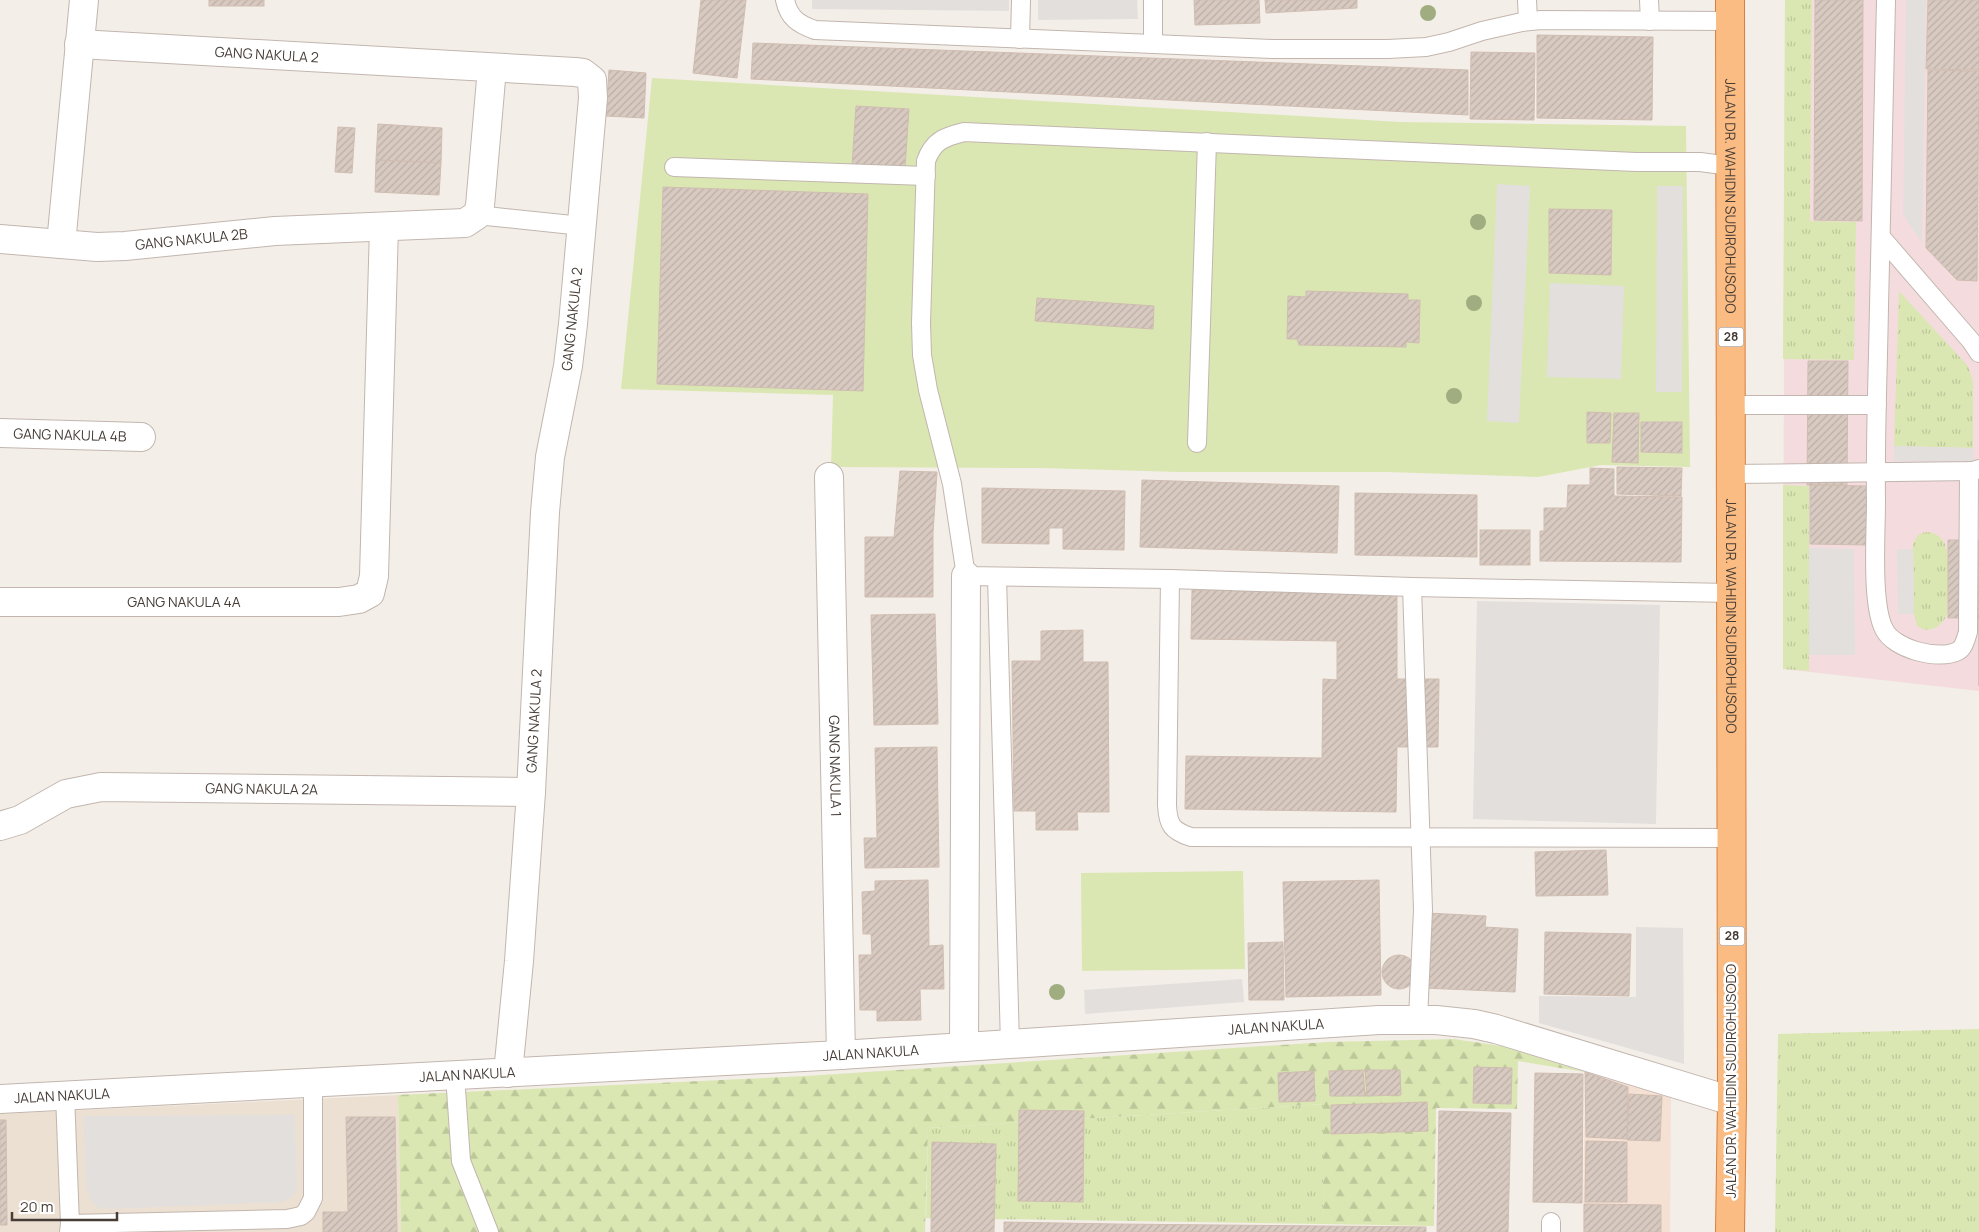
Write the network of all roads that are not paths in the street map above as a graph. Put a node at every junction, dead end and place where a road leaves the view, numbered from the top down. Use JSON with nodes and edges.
{"nodes":[{"id":1,"x":84,"y":0,"type":"edge"},
{"id":2,"x":785,"y":0,"type":"edge"},
{"id":3,"x":1021,"y":0,"type":"edge"},
{"id":4,"x":1153,"y":0,"type":"edge"},
{"id":5,"x":1527,"y":0,"type":"edge"},
{"id":6,"x":1649,"y":0,"type":"edge"},
{"id":7,"x":1886,"y":0,"type":"edge"},
{"id":8,"x":1730,"y":10,"type":"edge"},
{"id":9,"x":1650,"y":21,"type":"junction"},
{"id":10,"x":1528,"y":22,"type":"junction"},
{"id":11,"x":1020,"y":39,"type":"junction"},
{"id":12,"x":78,"y":44,"type":"junction"},
{"id":13,"x":1153,"y":44,"type":"junction"},
{"id":14,"x":492,"y":68,"type":"junction"},
{"id":15,"x":1207,"y":142,"type":"junction"},
{"id":16,"x":1730,"y":166,"type":"junction"},
{"id":17,"x":674,"y":167,"type":"dead end"},
{"id":18,"x":926,"y":176,"type":"junction"},
{"id":19,"x":477,"y":215,"type":"junction"},
{"id":20,"x":582,"y":226,"type":"junction"},
{"id":21,"x":384,"y":227,"type":"junction"},
{"id":22,"x":1881,"y":237,"type":"junction"},
{"id":23,"x":0,"y":239,"type":"edge"},
{"id":24,"x":61,"y":244,"type":"junction"},
{"id":25,"x":1979,"y":353,"type":"edge"},
{"id":26,"x":1731,"y":405,"type":"junction"},
{"id":27,"x":1877,"y":405,"type":"junction"},
{"id":28,"x":0,"y":433,"type":"edge"},
{"id":29,"x":140,"y":437,"type":"dead end"},
{"id":30,"x":1197,"y":443,"type":"dead end"},
{"id":31,"x":1974,"y":470,"type":"edge"},
{"id":32,"x":1876,"y":472,"type":"junction"},
{"id":33,"x":1731,"y":474,"type":"junction"},
{"id":34,"x":829,"y":476,"type":"dead end"},
{"id":35,"x":966,"y":576,"type":"junction"},
{"id":36,"x":997,"y":577,"type":"junction"},
{"id":37,"x":1170,"y":579,"type":"junction"},
{"id":38,"x":1412,"y":587,"type":"junction"},
{"id":39,"x":1731,"y":593,"type":"junction"},
{"id":40,"x":0,"y":602,"type":"edge"},
{"id":41,"x":531,"y":792,"type":"junction"},
{"id":42,"x":0,"y":826,"type":"edge"},
{"id":43,"x":1420,"y":838,"type":"junction"},
{"id":44,"x":1732,"y":838,"type":"junction"},
{"id":45,"x":1418,"y":1019,"type":"junction"},
{"id":46,"x":1010,"y":1044,"type":"junction"},
{"id":47,"x":964,"y":1047,"type":"junction"},
{"id":48,"x":840,"y":1055,"type":"junction"},
{"id":49,"x":508,"y":1073,"type":"junction"},
{"id":50,"x":454,"y":1076,"type":"junction"},
{"id":51,"x":314,"y":1082,"type":"junction"},
{"id":52,"x":65,"y":1095,"type":"junction"},
{"id":53,"x":0,"y":1099,"type":"edge"},
{"id":54,"x":1732,"y":1101,"type":"junction"},
{"id":55,"x":69,"y":1228,"type":"edge"},
{"id":56,"x":489,"y":1232,"type":"edge"},
{"id":57,"x":1730,"y":1232,"type":"edge"}],
"edges":[{"from":1,"to":12,"type":"street"},
{"from":2,"to":11,"type":"lane"},
{"from":3,"to":11,"type":"lane"},
{"from":4,"to":13,"type":"lane"},
{"from":5,"to":10,"type":"lane"},
{"from":6,"to":9,"type":"lane"},
{"from":7,"to":22,"type":"lane"},
{"from":8,"to":9,"type":"lane"},
{"from":8,"to":16,"type":"highway","name":"JALAN DR. WAHIDIN SUDIROHUSODO","number":"28"},
{"from":9,"to":10,"type":"lane"},
{"from":10,"to":13,"type":"lane"},
{"from":11,"to":13,"type":"lane"},
{"from":12,"to":14,"type":"street","name":"GANG NAKULA 2"},
{"from":12,"to":24,"type":"street"},
{"from":14,"to":19,"type":"street"},
{"from":14,"to":20,"type":"street","name":"GANG NAKULA 2"},
{"from":15,"to":16,"type":"lane"},
{"from":15,"to":18,"type":"lane"},
{"from":15,"to":30,"type":"lane"},
{"from":16,"to":26,"type":"highway","name":"JALAN DR. WAHIDIN SUDIROHUSODO","number":"28"},
{"from":17,"to":18,"type":"lane"},
{"from":18,"to":35,"type":"lane"},
{"from":19,"to":20,"type":"lane"},
{"from":19,"to":21,"type":"street","name":"GANG NAKULA 2B"},
{"from":20,"to":41,"type":"street","name":"GANG NAKULA 2"},
{"from":21,"to":24,"type":"street","name":"GANG NAKULA 2B"},
{"from":21,"to":40,"type":"street","name":"GANG NAKULA 4A"},
{"from":22,"to":25,"type":"lane"},
{"from":22,"to":27,"type":"lane"},
{"from":23,"to":24,"type":"street","name":"GANG NAKULA 2B"},
{"from":26,"to":27,"type":"lane"},
{"from":26,"to":33,"type":"highway","name":"JALAN DR. WAHIDIN SUDIROHUSODO","number":"28"},
{"from":27,"to":32,"type":"lane"},
{"from":28,"to":29,"type":"street","name":"GANG NAKULA 4B"},
{"from":31,"to":32,"type":"lane"},
{"from":31,"to":32,"type":"lane"},
{"from":32,"to":33,"type":"lane"},
{"from":33,"to":39,"type":"highway","name":"JALAN DR. WAHIDIN SUDIROHUSODO","number":"28"},
{"from":34,"to":48,"type":"street","name":"GANG NAKULA 1"},
{"from":35,"to":36,"type":"lane"},
{"from":35,"to":47,"type":"street"},
{"from":36,"to":37,"type":"lane"},
{"from":36,"to":46,"type":"lane"},
{"from":37,"to":38,"type":"lane"},
{"from":37,"to":43,"type":"lane"},
{"from":38,"to":39,"type":"lane"},
{"from":38,"to":43,"type":"lane"},
{"from":39,"to":44,"type":"highway","name":"JALAN DR. WAHIDIN SUDIROHUSODO","number":"28"},
{"from":41,"to":42,"type":"street","name":"GANG NAKULA 2A"},
{"from":41,"to":49,"type":"street","name":"GANG NAKULA 2"},
{"from":43,"to":44,"type":"lane"},
{"from":43,"to":45,"type":"lane"},
{"from":44,"to":54,"type":"highway","name":"JALAN DR. WAHIDIN SUDIROHUSODO","number":"28"},
{"from":45,"to":46,"type":"street","name":"JALAN NAKULA"},
{"from":45,"to":54,"type":"street","name":"JALAN NAKULA"},
{"from":46,"to":47,"type":"street","name":"JALAN NAKULA"},
{"from":47,"to":48,"type":"street","name":"JALAN NAKULA"},
{"from":48,"to":49,"type":"street","name":"JALAN NAKULA"},
{"from":49,"to":50,"type":"street","name":"JALAN NAKULA"},
{"from":50,"to":51,"type":"street","name":"JALAN NAKULA"},
{"from":50,"to":56,"type":"lane"},
{"from":51,"to":52,"type":"street","name":"JALAN NAKULA"},
{"from":51,"to":55,"type":"lane"},
{"from":52,"to":53,"type":"street","name":"JALAN NAKULA"},
{"from":52,"to":55,"type":"lane"},
{"from":54,"to":57,"type":"highway","name":"JALAN DR. WAHIDIN SUDIROHUSODO","number":"28"}]}
